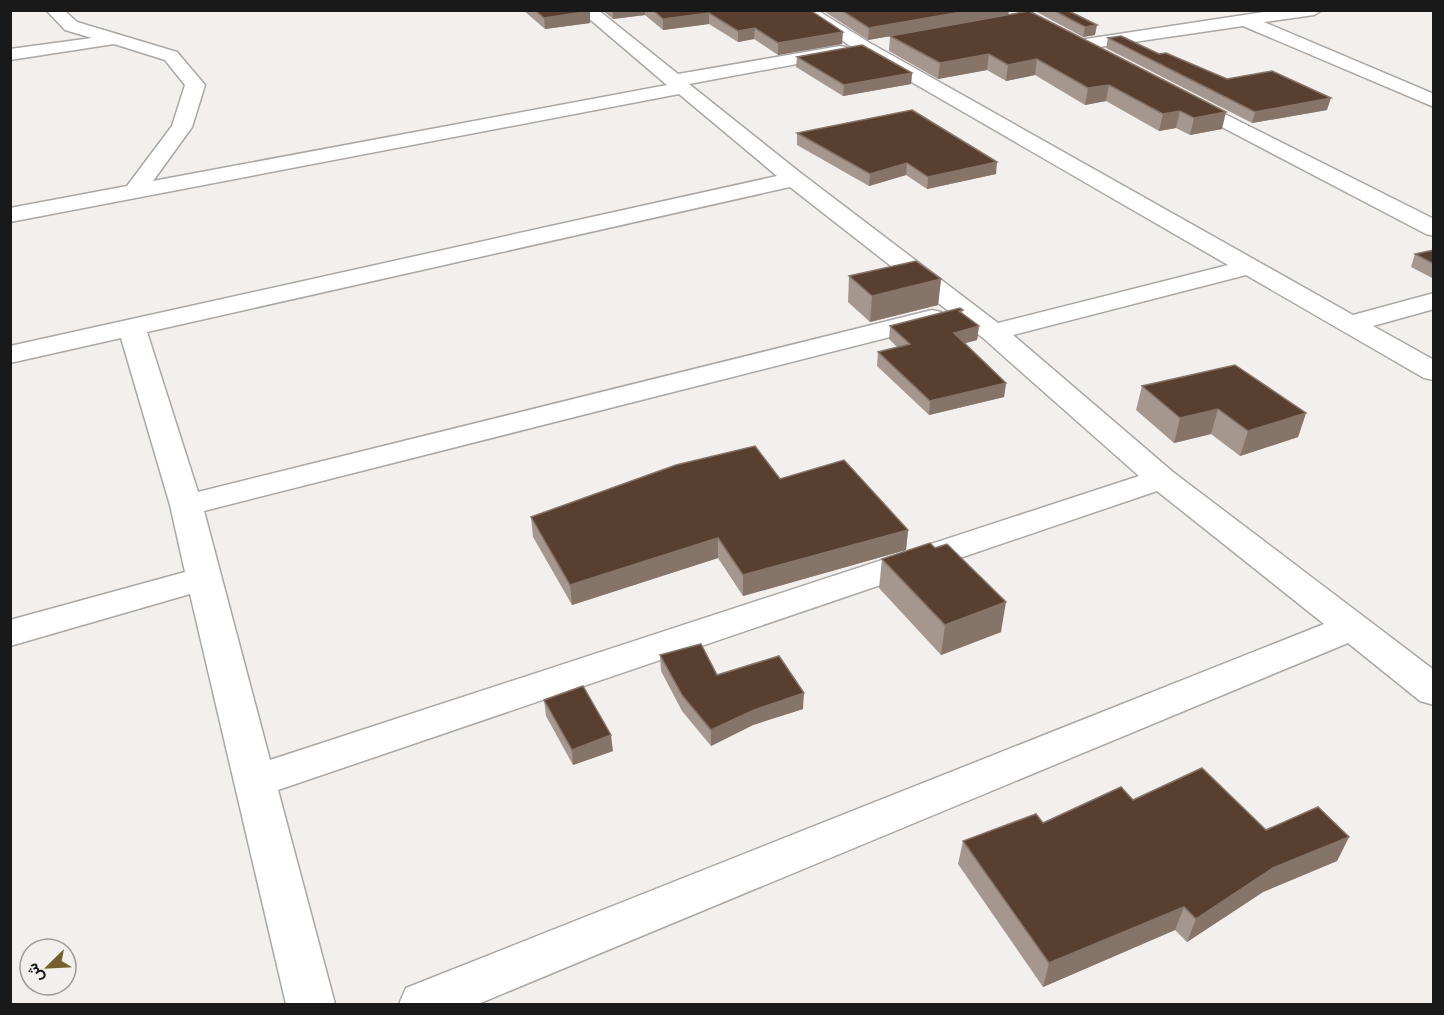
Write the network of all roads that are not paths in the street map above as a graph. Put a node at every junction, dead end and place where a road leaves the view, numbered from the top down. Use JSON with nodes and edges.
{"nodes":[{"id":1,"x":587,"y":10,"type":"edge"},
{"id":2,"x":804,"y":10,"type":"edge"},
{"id":3,"x":1220,"y":10,"type":"edge"},
{"id":4,"x":1314,"y":10,"type":"edge"},
{"id":5,"x":54,"y":11,"type":"edge"},
{"id":6,"x":1246,"y":21,"type":"junction"},
{"id":7,"x":1058,"y":35,"type":"edge"},
{"id":8,"x":115,"y":40,"type":"junction"},
{"id":9,"x":887,"y":43,"type":"dead end"},
{"id":10,"x":1079,"y":45,"type":"junction"},
{"id":11,"x":864,"y":47,"type":"junction"},
{"id":12,"x":10,"y":55,"type":"edge"},
{"id":13,"x":1110,"y":62,"type":"edge"},
{"id":14,"x":677,"y":84,"type":"junction"},
{"id":15,"x":1162,"y":88,"type":"edge"},
{"id":16,"x":1434,"y":101,"type":"edge"},
{"id":17,"x":794,"y":179,"type":"junction"},
{"id":18,"x":134,"y":192,"type":"junction"},
{"id":19,"x":10,"y":215,"type":"edge"},
{"id":20,"x":1434,"y":229,"type":"edge"},
{"id":21,"x":1249,"y":267,"type":"junction"},
{"id":22,"x":1434,"y":301,"type":"edge"},
{"id":23,"x":965,"y":309,"type":"junction"},
{"id":24,"x":1349,"y":324,"type":"junction"},
{"id":25,"x":132,"y":328,"type":"junction"},
{"id":26,"x":993,"y":332,"type":"junction"},
{"id":27,"x":10,"y":355,"type":"edge"},
{"id":28,"x":1434,"y":372,"type":"edge"},
{"id":29,"x":1162,"y":479,"type":"junction"},
{"id":30,"x":186,"y":506,"type":"junction"},
{"id":31,"x":204,"y":578,"type":"junction"},
{"id":32,"x":1350,"y":628,"type":"junction"},
{"id":33,"x":10,"y":633,"type":"edge"},
{"id":34,"x":1434,"y":691,"type":"edge"},
{"id":35,"x":254,"y":782,"type":"junction"},
{"id":36,"x":310,"y":1005,"type":"edge"},
{"id":37,"x":423,"y":1005,"type":"edge"}],
"edges":[{"from":1,"to":14,"type":"street"},
{"from":2,"to":11,"type":"street"},
{"from":3,"to":6,"type":"street"},
{"from":4,"to":6,"type":"street"},
{"from":5,"to":8,"type":"street"},
{"from":6,"to":10,"type":"street"},
{"from":6,"to":16,"type":"street"},
{"from":7,"to":10,"type":"street"},
{"from":8,"to":12,"type":"street"},
{"from":8,"to":18,"type":"street"},
{"from":9,"to":11,"type":"street"},
{"from":10,"to":13,"type":"street"},
{"from":11,"to":14,"type":"street"},
{"from":11,"to":21,"type":"street"},
{"from":14,"to":17,"type":"street"},
{"from":14,"to":18,"type":"street"},
{"from":15,"to":20,"type":"street"},
{"from":17,"to":23,"type":"street"},
{"from":17,"to":25,"type":"street"},
{"from":18,"to":19,"type":"street"},
{"from":21,"to":24,"type":"street"},
{"from":21,"to":26,"type":"street"},
{"from":22,"to":24,"type":"street"},
{"from":23,"to":26,"type":"street"},
{"from":23,"to":30,"type":"street"},
{"from":24,"to":28,"type":"street"},
{"from":25,"to":27,"type":"street"},
{"from":25,"to":30,"type":"street"},
{"from":26,"to":29,"type":"street"},
{"from":29,"to":32,"type":"street"},
{"from":29,"to":35,"type":"street"},
{"from":30,"to":31,"type":"street"},
{"from":31,"to":33,"type":"street"},
{"from":31,"to":35,"type":"street"},
{"from":32,"to":34,"type":"street"},
{"from":32,"to":37,"type":"street"},
{"from":35,"to":36,"type":"street"}]}
